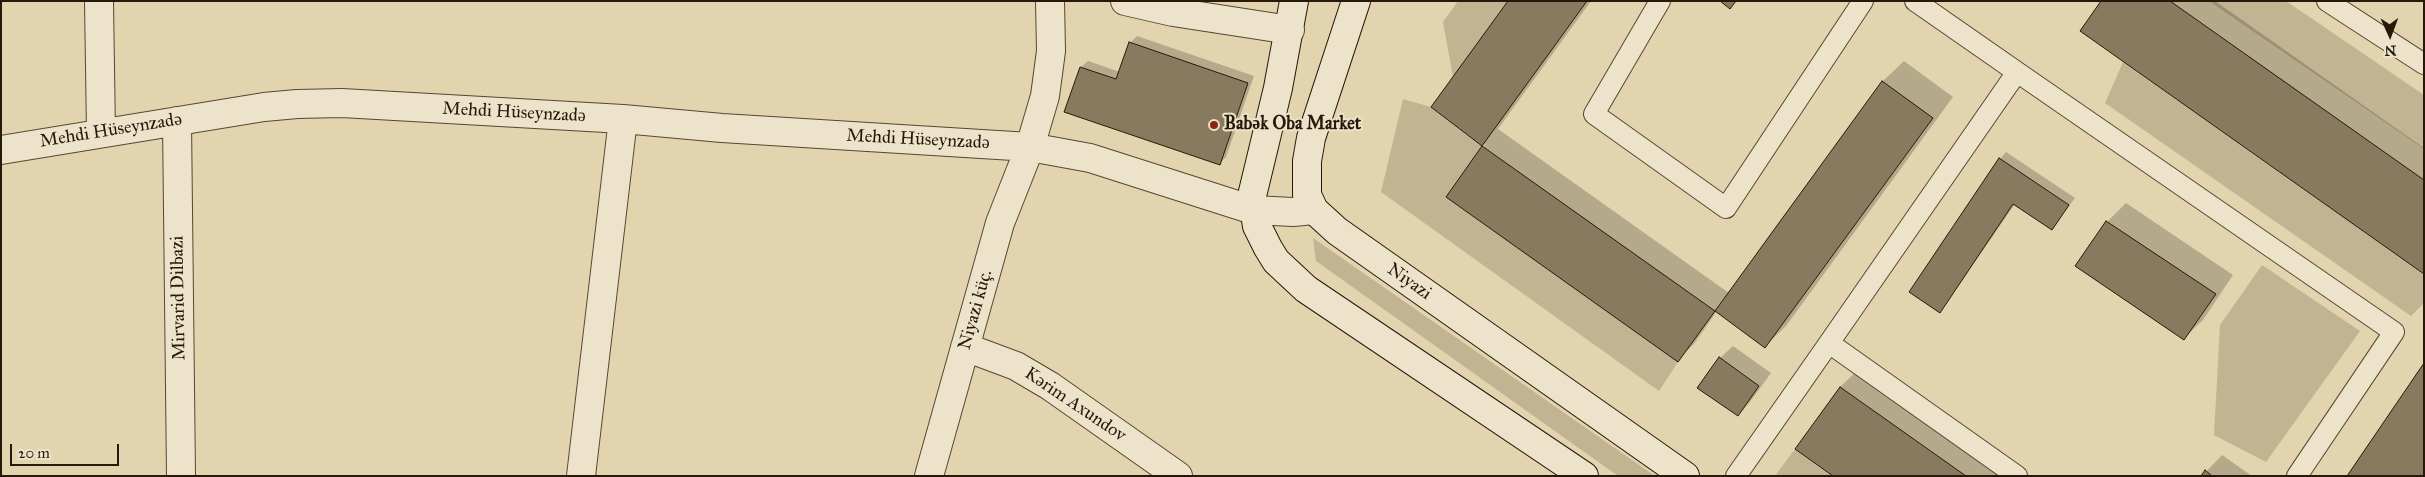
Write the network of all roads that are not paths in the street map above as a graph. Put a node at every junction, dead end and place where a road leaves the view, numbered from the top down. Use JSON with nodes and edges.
{"nodes":[{"id":1,"x":99,"y":1,"type":"edge"},
{"id":2,"x":1050,"y":1,"type":"edge"},
{"id":3,"x":1125,"y":1,"type":"edge"},
{"id":4,"x":1294,"y":1,"type":"edge"},
{"id":5,"x":1356,"y":1,"type":"edge"},
{"id":6,"x":1660,"y":1,"type":"edge"},
{"id":7,"x":1863,"y":1,"type":"edge"},
{"id":8,"x":1915,"y":1,"type":"edge"},
{"id":9,"x":2327,"y":1,"type":"edge"},
{"id":10,"x":1170,"y":7,"type":"edge"},
{"id":11,"x":1290,"y":30,"type":"junction"},
{"id":12,"x":2424,"y":64,"type":"edge"},
{"id":13,"x":2017,"y":72,"type":"junction"},
{"id":14,"x":623,"y":119,"type":"junction"},
{"id":15,"x":177,"y":121,"type":"junction"},
{"id":16,"x":101,"y":132,"type":"junction"},
{"id":17,"x":1030,"y":147,"type":"junction"},
{"id":18,"x":1,"y":150,"type":"edge"},
{"id":19,"x":1253,"y":210,"type":"junction"},
{"id":20,"x":1314,"y":210,"type":"junction"},
{"id":21,"x":1829,"y":342,"type":"junction"},
{"id":22,"x":965,"y":347,"type":"junction"},
{"id":23,"x":181,"y":476,"type":"edge"},
{"id":24,"x":580,"y":476,"type":"edge"},
{"id":25,"x":929,"y":476,"type":"edge"},
{"id":26,"x":1178,"y":476,"type":"edge"},
{"id":27,"x":1584,"y":476,"type":"edge"},
{"id":28,"x":1685,"y":476,"type":"edge"},
{"id":29,"x":1736,"y":476,"type":"edge"},
{"id":30,"x":2018,"y":476,"type":"edge"},
{"id":31,"x":2297,"y":476,"type":"edge"}],
"edges":[{"from":1,"to":16,"type":"street"},
{"from":2,"to":17,"type":"street","name":"Niyazi küç."},
{"from":3,"to":10,"type":"street"},
{"from":4,"to":11,"type":"street"},
{"from":5,"to":20,"type":"street","name":"Niyazi"},
{"from":6,"to":7,"type":"lane"},
{"from":8,"to":13,"type":"lane"},
{"from":9,"to":12,"type":"lane"},
{"from":10,"to":11,"type":"street"},
{"from":11,"to":19,"type":"street"},
{"from":13,"to":21,"type":"lane"},
{"from":13,"to":31,"type":"lane"},
{"from":14,"to":15,"type":"street","name":"Mehdi Hüseynzadə"},
{"from":14,"to":17,"type":"street","name":"Mehdi Hüseynzadə"},
{"from":14,"to":24,"type":"street"},
{"from":15,"to":16,"type":"street","name":"Mehdi Hüseynzadə"},
{"from":15,"to":23,"type":"street","name":"Mirvarid Dilbazi"},
{"from":16,"to":18,"type":"street","name":"Mehdi Hüseynzadə"},
{"from":17,"to":19,"type":"street","name":"Mehdi Hüseynzadə"},
{"from":17,"to":22,"type":"street","name":"Niyazi küç."},
{"from":19,"to":20,"type":"street","name":"Mehdi Hüseynzadə"},
{"from":19,"to":27,"type":"street"},
{"from":20,"to":28,"type":"street","name":"Niyazi"},
{"from":21,"to":29,"type":"lane"},
{"from":21,"to":30,"type":"lane"},
{"from":22,"to":25,"type":"street","name":"Niyazi küç."},
{"from":22,"to":26,"type":"street","name":"Kərim Axundov"}]}
